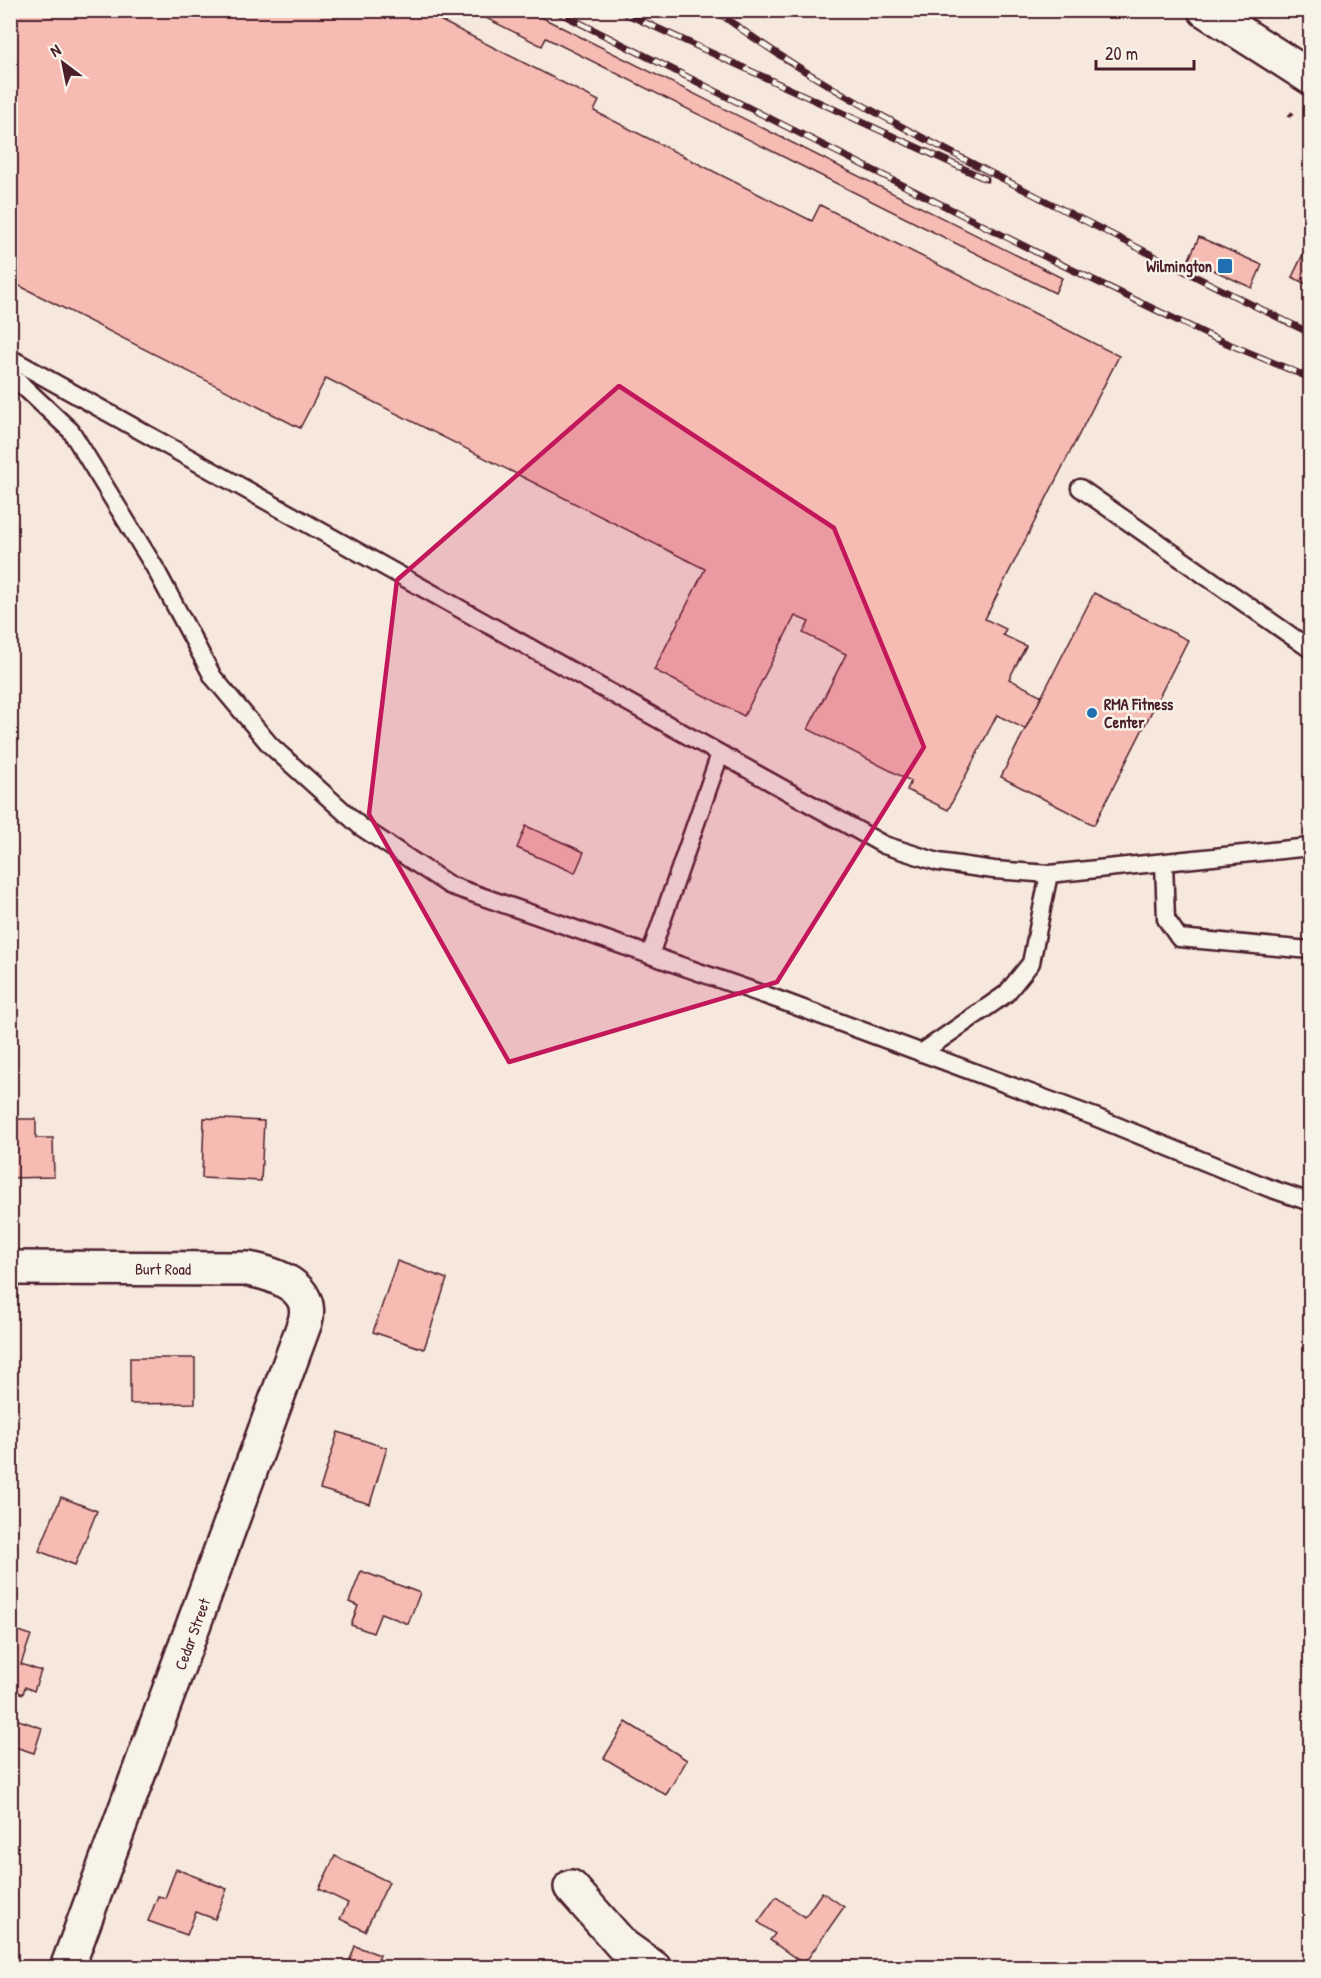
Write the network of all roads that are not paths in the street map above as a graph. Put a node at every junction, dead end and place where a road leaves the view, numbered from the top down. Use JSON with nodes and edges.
{"nodes":[{"id":1,"x":1205,"y":10,"type":"edge"},
{"id":2,"x":1311,"y":77,"type":"edge"},
{"id":3,"x":10,"y":358,"type":"edge"},
{"id":4,"x":10,"y":374,"type":"edge"},
{"id":5,"x":1080,"y":488,"type":"dead end"},
{"id":6,"x":1311,"y":649,"type":"edge"},
{"id":7,"x":720,"y":754,"type":"junction"},
{"id":8,"x":1311,"y":847,"type":"edge"},
{"id":9,"x":1164,"y":863,"type":"junction"},
{"id":10,"x":1049,"y":874,"type":"junction"},
{"id":11,"x":1311,"y":950,"type":"edge"},
{"id":12,"x":650,"y":955,"type":"junction"},
{"id":13,"x":921,"y":1053,"type":"junction"},
{"id":14,"x":1311,"y":1202,"type":"edge"},
{"id":15,"x":10,"y":1268,"type":"edge"},
{"id":16,"x":306,"y":1299,"type":"joint"},
{"id":17,"x":572,"y":1887,"type":"dead end"},
{"id":18,"x":67,"y":1968,"type":"edge"},
{"id":19,"x":654,"y":1968,"type":"edge"}],
"edges":[{"from":1,"to":2,"type":"street"},
{"from":3,"to":7,"type":"lane"},
{"from":4,"to":12,"type":"lane"},
{"from":5,"to":6,"type":"lane"},
{"from":7,"to":10,"type":"lane"},
{"from":7,"to":12,"type":"lane"},
{"from":8,"to":9,"type":"lane"},
{"from":9,"to":10,"type":"lane"},
{"from":9,"to":11,"type":"lane"},
{"from":10,"to":13,"type":"lane"},
{"from":12,"to":13,"type":"lane"},
{"from":13,"to":14,"type":"lane"},
{"from":15,"to":16,"type":"street","name":"Burt Road"},
{"from":16,"to":18,"type":"street","name":"Cedar Street"},
{"from":17,"to":19,"type":"street"}]}
